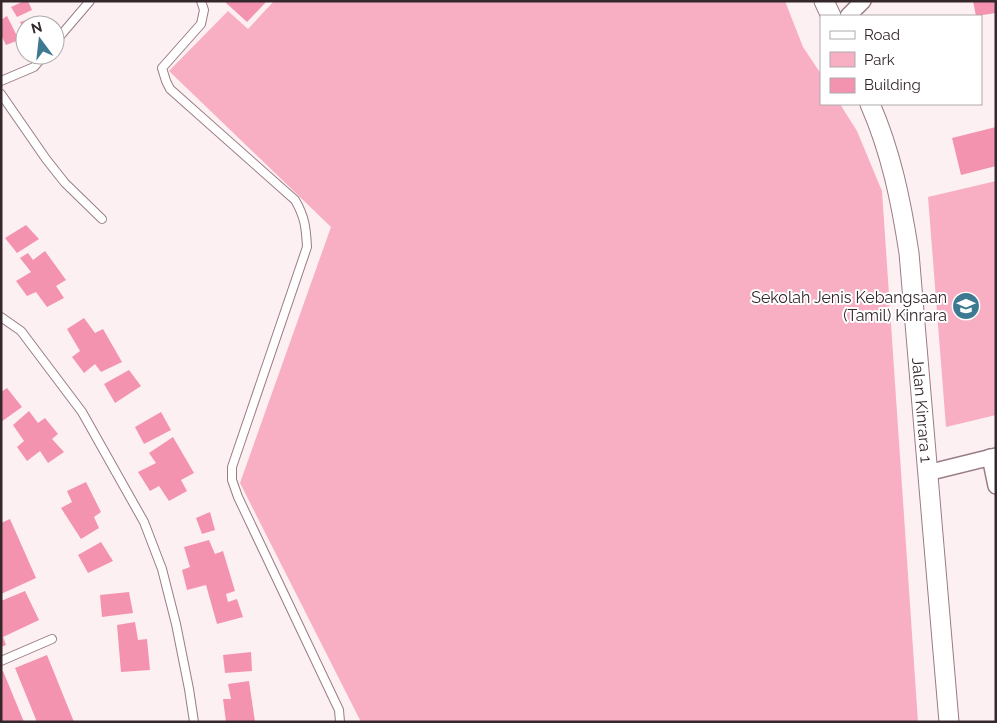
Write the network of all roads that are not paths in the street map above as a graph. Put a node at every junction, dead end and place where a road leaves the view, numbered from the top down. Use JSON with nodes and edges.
{"nodes":[{"id":1,"x":90,"y":1,"type":"edge"},
{"id":2,"x":201,"y":1,"type":"edge"},
{"id":3,"x":824,"y":1,"type":"edge"},
{"id":4,"x":863,"y":1,"type":"edge"},
{"id":5,"x":831,"y":15,"type":"edge"},
{"id":6,"x":849,"y":15,"type":"edge"},
{"id":7,"x":65,"y":30,"type":"edge"},
{"id":8,"x":36,"y":65,"type":"edge"},
{"id":9,"x":1,"y":81,"type":"edge"},
{"id":10,"x":1,"y":94,"type":"edge"},
{"id":11,"x":870,"y":105,"type":"edge"},
{"id":12,"x":102,"y":219,"type":"dead end"},
{"id":13,"x":1,"y":316,"type":"edge"},
{"id":14,"x":993,"y":456,"type":"edge"},
{"id":15,"x":927,"y":473,"type":"junction"},
{"id":16,"x":996,"y":486,"type":"edge"},
{"id":17,"x":52,"y":639,"type":"dead end"},
{"id":18,"x":1,"y":661,"type":"edge"},
{"id":19,"x":194,"y":722,"type":"edge"},
{"id":20,"x":340,"y":722,"type":"edge"},
{"id":21,"x":949,"y":722,"type":"edge"}],
"edges":[{"from":1,"to":7,"type":"lane"},
{"from":2,"to":20,"type":"lane"},
{"from":3,"to":5,"type":"street"},
{"from":4,"to":6,"type":"street"},
{"from":8,"to":9,"type":"lane"},
{"from":10,"to":12,"type":"lane"},
{"from":11,"to":15,"type":"street","name":"Jalan Kinrara 1"},
{"from":13,"to":19,"type":"lane"},
{"from":14,"to":15,"type":"street"},
{"from":14,"to":16,"type":"street"},
{"from":15,"to":21,"type":"street","name":"Jalan Kinrara 1"},
{"from":17,"to":18,"type":"lane"}]}
